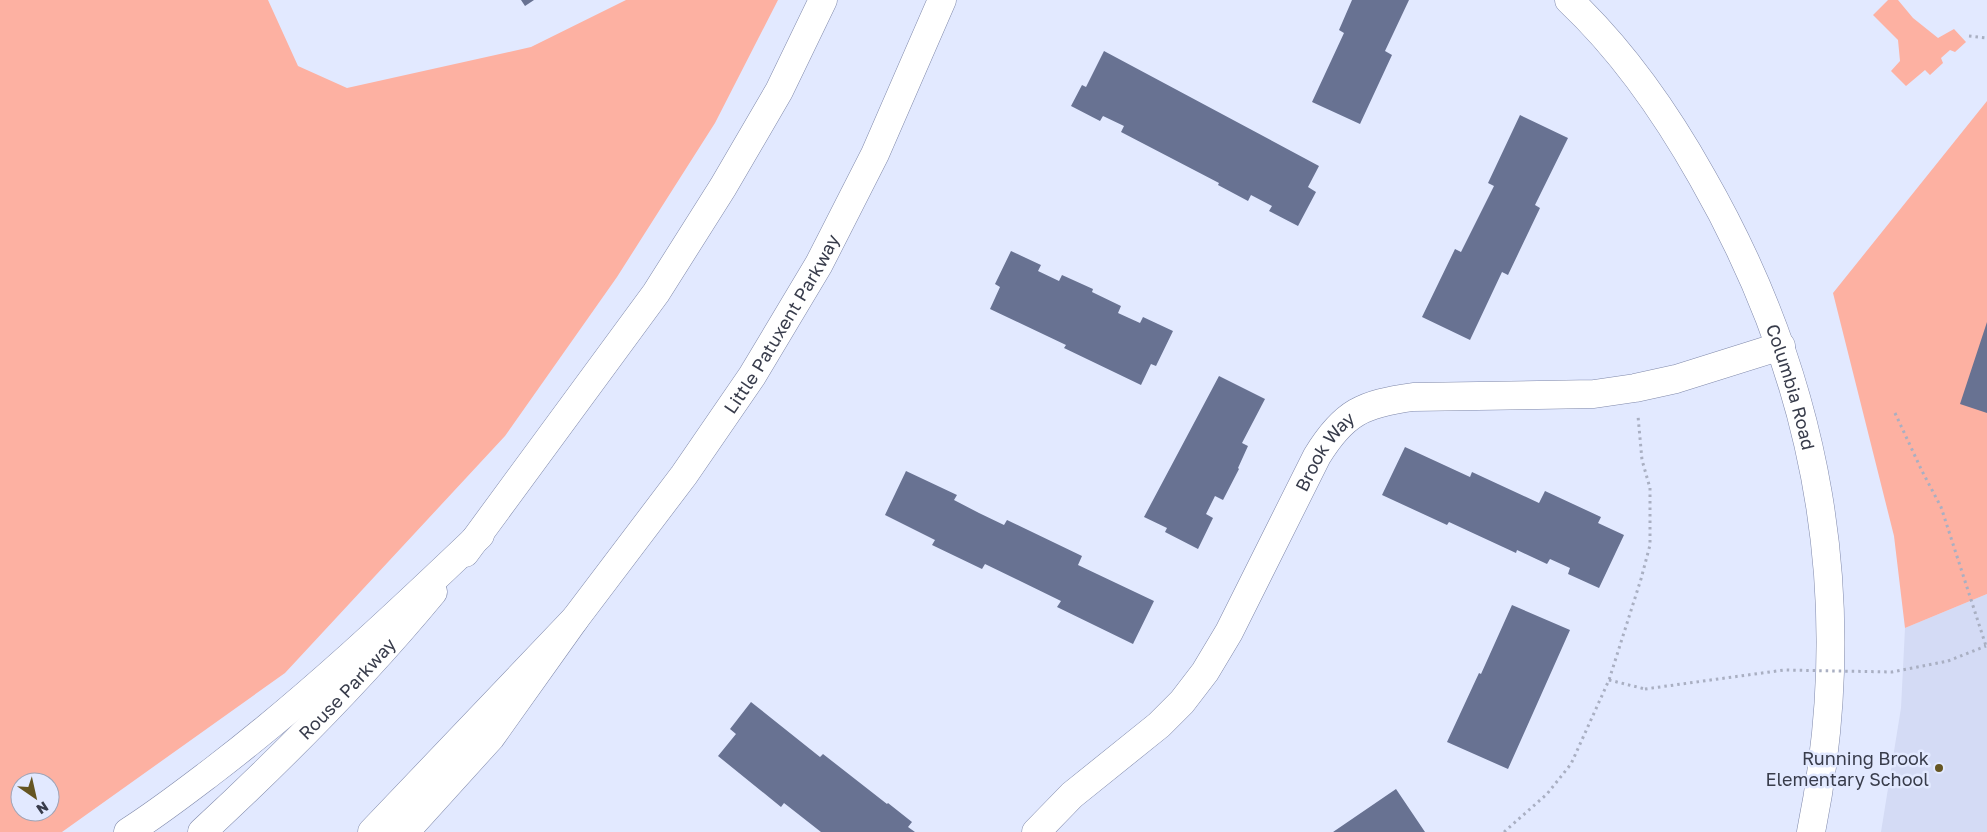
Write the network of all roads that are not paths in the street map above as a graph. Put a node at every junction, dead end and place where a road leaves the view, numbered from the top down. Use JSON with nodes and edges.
{"nodes":[{"id":1,"x":823,"y":0,"type":"edge"},
{"id":2,"x":942,"y":0,"type":"edge"},
{"id":3,"x":1569,"y":0,"type":"edge"},
{"id":4,"x":1781,"y":346,"type":"junction"},
{"id":5,"x":480,"y":535,"type":"junction"},
{"id":6,"x":575,"y":619,"type":"junction"},
{"id":7,"x":128,"y":832,"type":"edge"},
{"id":8,"x":202,"y":832,"type":"edge"},
{"id":9,"x":372,"y":832,"type":"edge"},
{"id":10,"x":405,"y":832,"type":"edge"},
{"id":11,"x":1036,"y":832,"type":"edge"},
{"id":12,"x":1811,"y":832,"type":"edge"}],
"edges":[{"from":1,"to":5,"type":"main road"},
{"from":2,"to":6,"type":"main road","name":"Little Patuxent Parkway"},
{"from":3,"to":4,"type":"main road","name":"Columbia Road"},
{"from":4,"to":11,"type":"main road","name":"Brook Way"},
{"from":4,"to":12,"type":"main road","name":"Columbia Road"},
{"from":5,"to":7,"type":"main road"},
{"from":5,"to":8,"type":"main road","name":"Rouse Parkway"},
{"from":6,"to":9,"type":"main road"},
{"from":6,"to":10,"type":"main road"}]}
